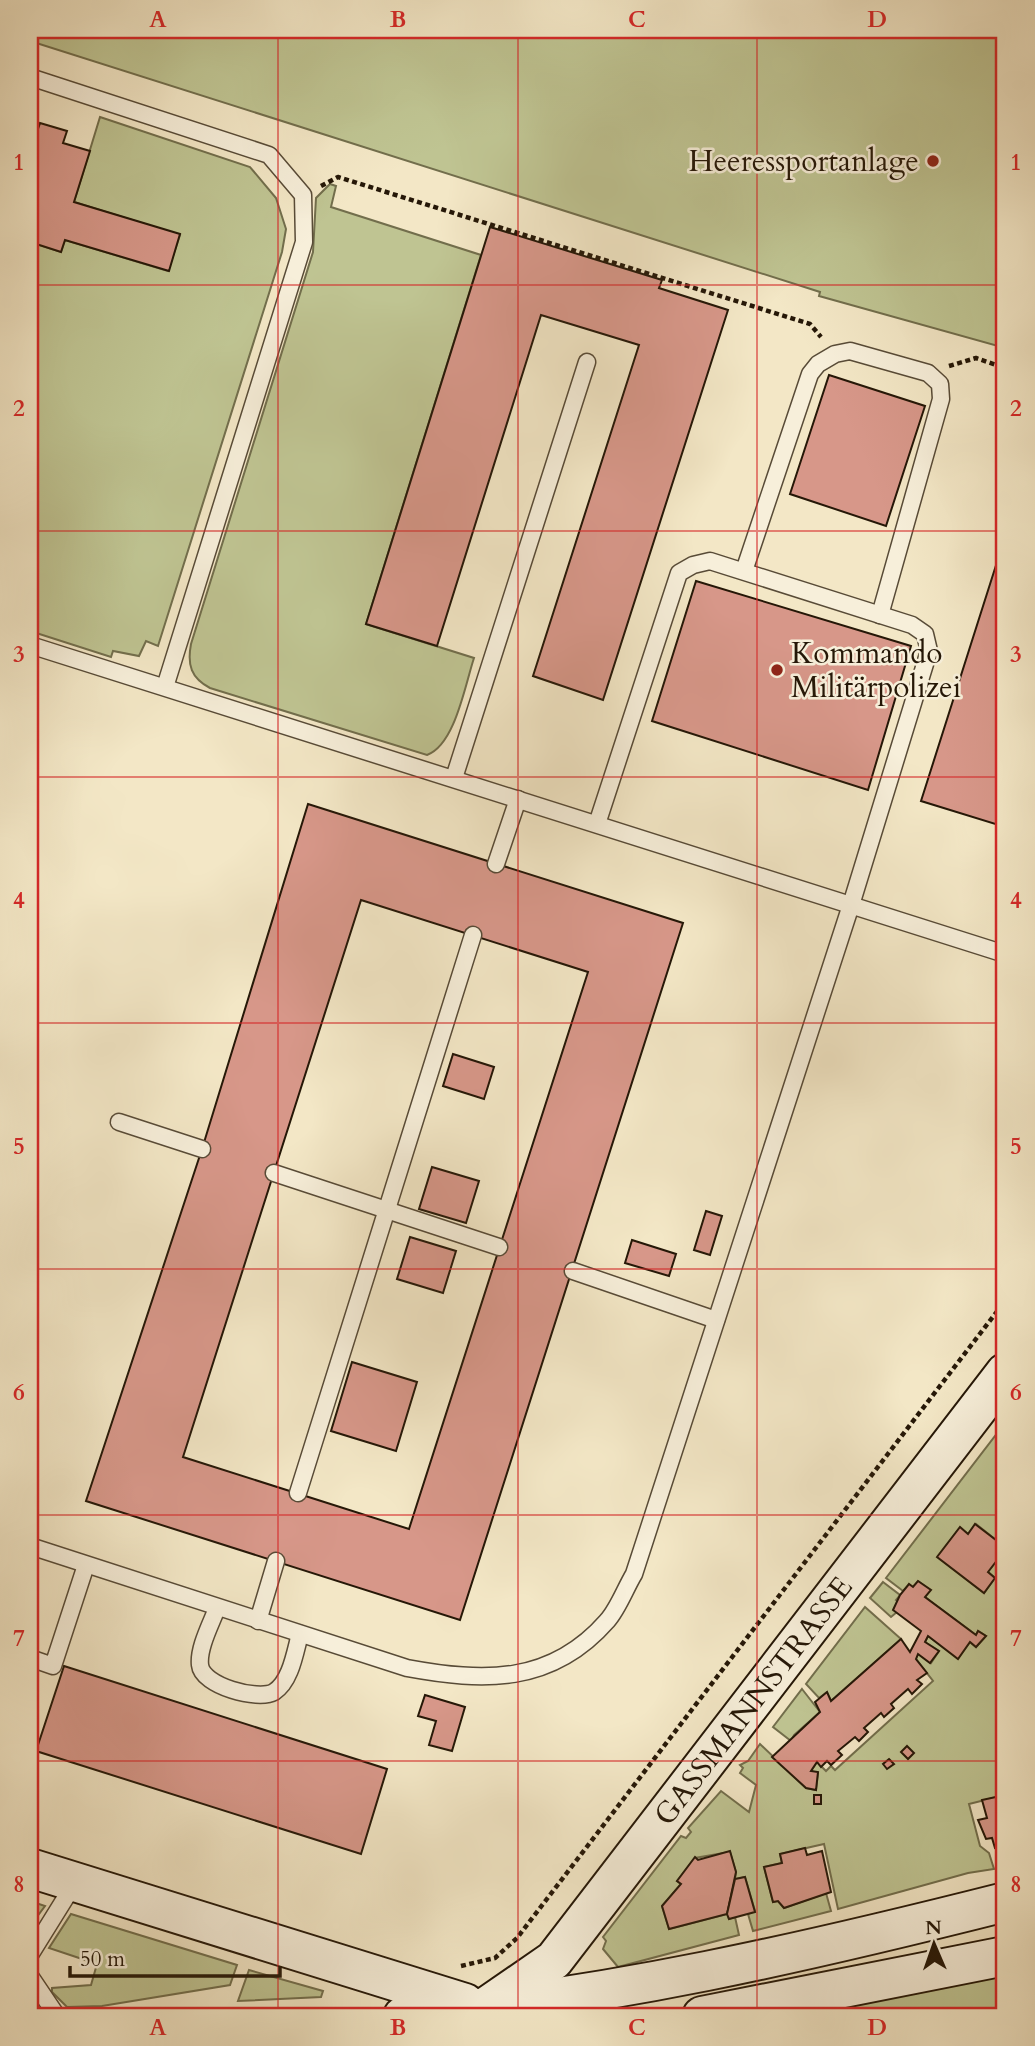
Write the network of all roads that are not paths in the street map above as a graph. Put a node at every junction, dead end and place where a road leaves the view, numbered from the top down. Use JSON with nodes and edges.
{"nodes":[{"id":1,"x":30,"y":77,"type":"edge"},
{"id":2,"x":587,"y":362,"type":"dead end"},
{"id":3,"x":744,"y":571,"type":"junction"},
{"id":4,"x":880,"y":615,"type":"junction"},
{"id":5,"x":30,"y":645,"type":"edge"},
{"id":6,"x":165,"y":687,"type":"junction"},
{"id":7,"x":454,"y":778,"type":"junction"},
{"id":8,"x":517,"y":799,"type":"junction"},
{"id":9,"x":597,"y":824,"type":"junction"},
{"id":10,"x":496,"y":864,"type":"dead end"},
{"id":11,"x":851,"y":905,"type":"junction"},
{"id":12,"x":473,"y":935,"type":"dead end"},
{"id":13,"x":1004,"y":951,"type":"edge"},
{"id":14,"x":119,"y":1122,"type":"dead end"},
{"id":15,"x":202,"y":1149,"type":"dead end"},
{"id":16,"x":274,"y":1173,"type":"dead end"},
{"id":17,"x":387,"y":1210,"type":"junction"},
{"id":18,"x":499,"y":1247,"type":"dead end"},
{"id":19,"x":573,"y":1272,"type":"dead end"},
{"id":20,"x":716,"y":1320,"type":"junction"},
{"id":21,"x":1005,"y":1373,"type":"edge"},
{"id":22,"x":298,"y":1493,"type":"dead end"},
{"id":23,"x":30,"y":1546,"type":"edge"},
{"id":24,"x":276,"y":1561,"type":"dead end"},
{"id":25,"x":86,"y":1565,"type":"junction"},
{"id":26,"x":217,"y":1608,"type":"junction"},
{"id":27,"x":258,"y":1621,"type":"junction"},
{"id":28,"x":300,"y":1634,"type":"junction"},
{"id":29,"x":30,"y":1658,"type":"edge"},
{"id":30,"x":30,"y":1868,"type":"edge"},
{"id":31,"x":76,"y":1881,"type":"junction"},
{"id":32,"x":1005,"y":1902,"type":"edge"},
{"id":33,"x":30,"y":1955,"type":"edge"},
{"id":34,"x":1005,"y":1956,"type":"edge"},
{"id":35,"x":554,"y":1960,"type":"junction"},
{"id":36,"x":30,"y":1976,"type":"edge"},
{"id":37,"x":570,"y":2007,"type":"edge"},
{"id":38,"x":483,"y":2009,"type":"junction"},
{"id":39,"x":57,"y":2016,"type":"edge"},
{"id":40,"x":403,"y":2016,"type":"edge"},
{"id":41,"x":702,"y":2016,"type":"edge"}],
"edges":[{"from":1,"to":6,"type":"lane"},
{"from":2,"to":7,"type":"lane"},
{"from":3,"to":4,"type":"lane"},
{"from":3,"to":4,"type":"lane"},
{"from":3,"to":9,"type":"lane"},
{"from":4,"to":11,"type":"lane"},
{"from":5,"to":6,"type":"lane"},
{"from":6,"to":7,"type":"lane"},
{"from":7,"to":8,"type":"lane"},
{"from":8,"to":9,"type":"lane"},
{"from":8,"to":10,"type":"lane"},
{"from":9,"to":11,"type":"lane"},
{"from":11,"to":13,"type":"lane"},
{"from":11,"to":20,"type":"lane"},
{"from":12,"to":17,"type":"lane"},
{"from":14,"to":15,"type":"lane"},
{"from":16,"to":17,"type":"lane"},
{"from":17,"to":18,"type":"lane"},
{"from":17,"to":22,"type":"lane"},
{"from":19,"to":20,"type":"lane"},
{"from":20,"to":28,"type":"lane"},
{"from":21,"to":35,"type":"street","name":"GASSMANNSTRASSE"},
{"from":23,"to":25,"type":"lane"},
{"from":24,"to":27,"type":"lane"},
{"from":25,"to":26,"type":"lane"},
{"from":25,"to":29,"type":"lane"},
{"from":26,"to":27,"type":"lane"},
{"from":26,"to":28,"type":"lane"},
{"from":27,"to":28,"type":"lane"},
{"from":30,"to":31,"type":"street"},
{"from":31,"to":33,"type":"lane"},
{"from":31,"to":38,"type":"street"},
{"from":32,"to":37,"type":"street"},
{"from":34,"to":41,"type":"street"},
{"from":35,"to":37,"type":"street"},
{"from":35,"to":38,"type":"street","name":"GASSMANNSTRASSE"},
{"from":36,"to":39,"type":"lane"},
{"from":37,"to":38,"type":"street"},
{"from":38,"to":40,"type":"street"}]}
